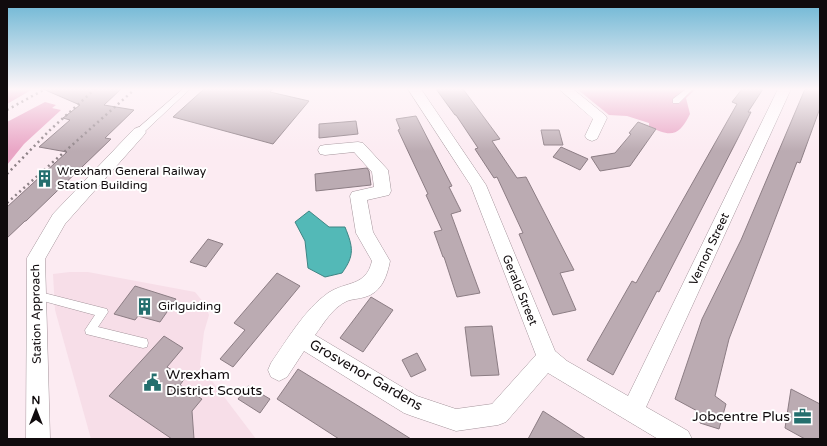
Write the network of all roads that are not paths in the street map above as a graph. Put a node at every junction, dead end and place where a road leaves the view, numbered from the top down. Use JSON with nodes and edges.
{"nodes":[{"id":1,"x":164,"y":110,"type":"edge"},
{"id":2,"x":429,"y":110,"type":"edge"},
{"id":3,"x":590,"y":110,"type":"edge"},
{"id":4,"x":775,"y":110,"type":"edge"},
{"id":5,"x":139,"y":132,"type":"joint"},
{"id":6,"x":592,"y":136,"type":"dead end"},
{"id":7,"x":324,"y":150,"type":"dead end"},
{"id":8,"x":36,"y":295,"type":"junction"},
{"id":9,"x":301,"y":338,"type":"junction"},
{"id":10,"x":143,"y":343,"type":"dead end"},
{"id":11,"x":547,"y":358,"type":"junction"},
{"id":12,"x":279,"y":370,"type":"dead end"},
{"id":13,"x":633,"y":410,"type":"junction"},
{"id":14,"x":38,"y":439,"type":"edge"},
{"id":15,"x":680,"y":439,"type":"edge"}],
"edges":[{"from":1,"to":5,"type":"lane"},
{"from":2,"to":11,"type":"street","name":"Gerald Street"},
{"from":3,"to":6,"type":"street"},
{"from":4,"to":13,"type":"street","name":"Vernon Street"},
{"from":5,"to":8,"type":"street","name":"Station Approach"},
{"from":7,"to":9,"type":"street","name":"Grosvenor Gardens"},
{"from":8,"to":10,"type":"lane"},
{"from":8,"to":14,"type":"street","name":"Station Approach"},
{"from":9,"to":11,"type":"street","name":"Grosvenor Gardens"},
{"from":9,"to":12,"type":"street","name":"Grosvenor Gardens"},
{"from":11,"to":13,"type":"street"},
{"from":13,"to":15,"type":"street"}]}
